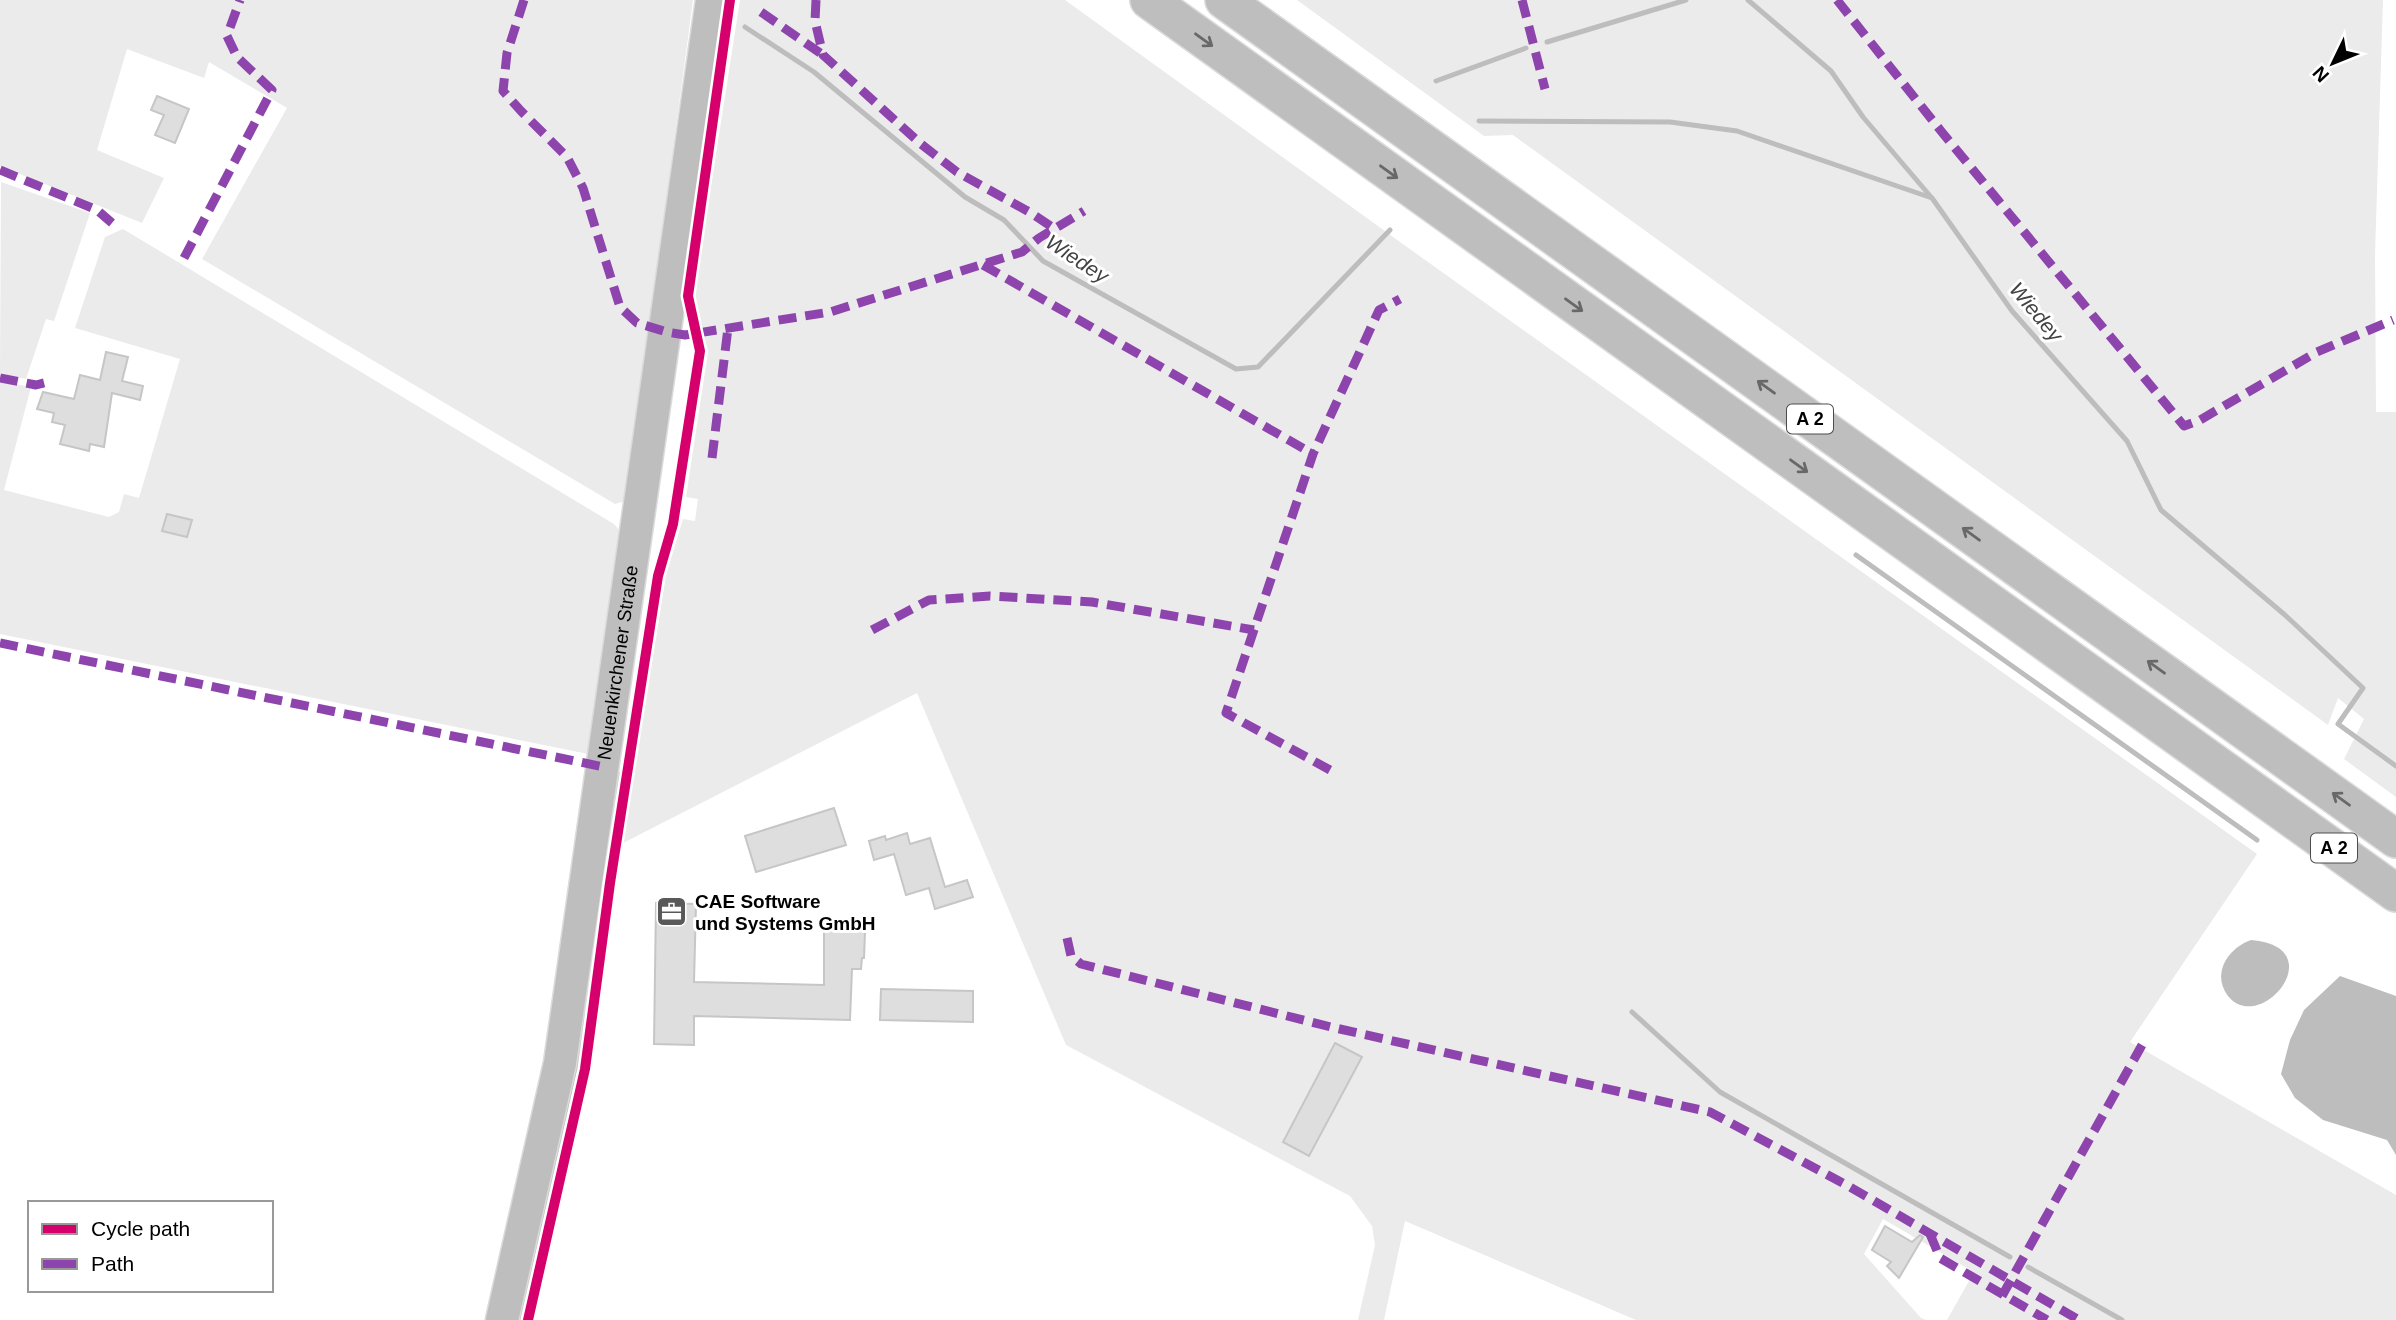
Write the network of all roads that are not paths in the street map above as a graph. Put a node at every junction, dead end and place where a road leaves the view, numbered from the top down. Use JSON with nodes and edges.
{"nodes":[{"id":1,"x":712,"y":0,"type":"edge"},
{"id":2,"x":1149,"y":0,"type":"edge"},
{"id":3,"x":1224,"y":0,"type":"edge"},
{"id":4,"x":2396,"y":839,"type":"edge"},
{"id":5,"x":2396,"y":893,"type":"edge"},
{"id":6,"x":502,"y":1320,"type":"edge"}],
"edges":[{"from":1,"to":6,"type":"main road","name":"Neuenkirchener Straße"},
{"from":2,"to":5,"type":"highway","number":"A 2","one_way":true},
{"from":4,"to":3,"type":"highway","number":"A 2","one_way":true}]}
